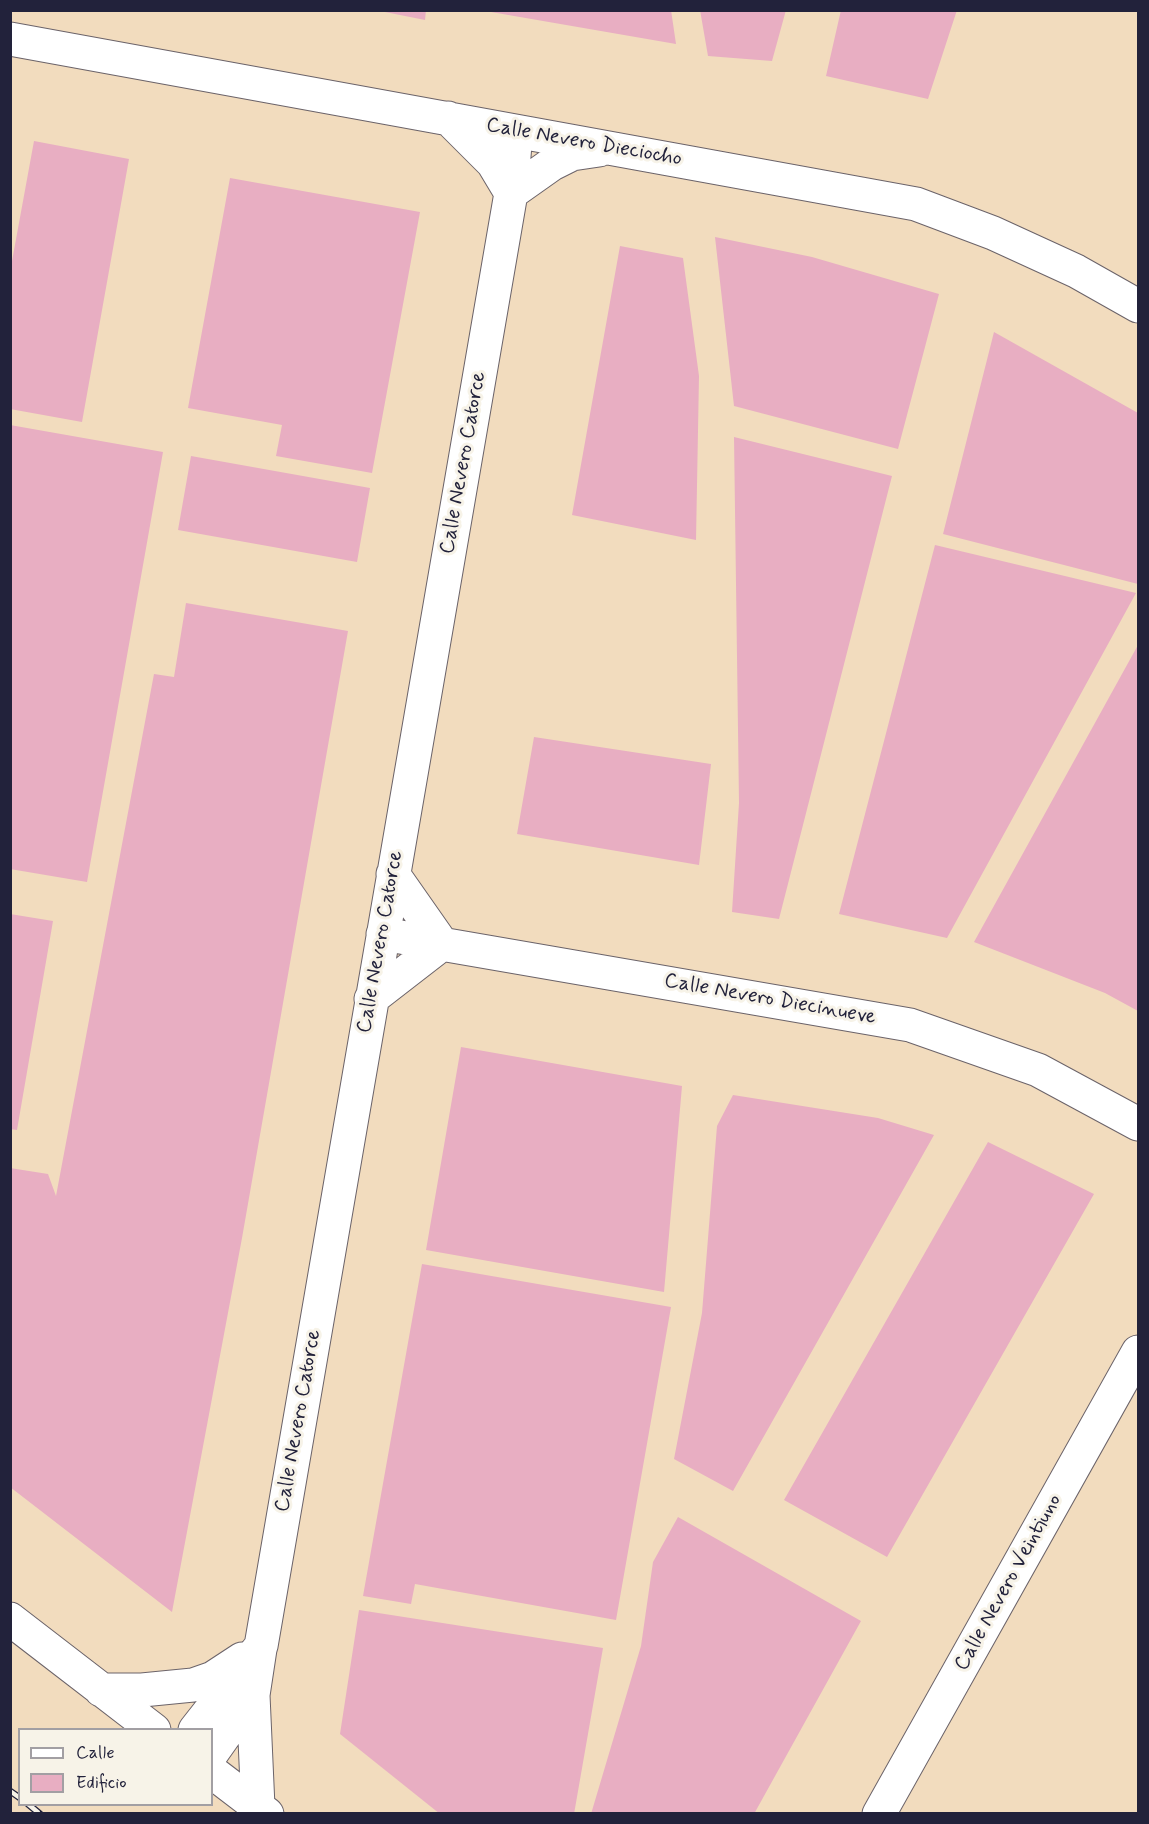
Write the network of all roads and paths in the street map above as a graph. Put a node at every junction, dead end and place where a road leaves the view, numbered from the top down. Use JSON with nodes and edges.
{"nodes":[{"id":1,"x":10,"y":17,"type":"edge"},
{"id":2,"x":20,"y":47,"type":"edge"},
{"id":3,"x":448,"y":118,"type":"junction"},
{"id":4,"x":525,"y":133,"type":"junction"},
{"id":5,"x":610,"y":148,"type":"junction"},
{"id":6,"x":511,"y":193,"type":"junction"},
{"id":7,"x":1138,"y":306,"type":"edge"},
{"id":8,"x":393,"y":874,"type":"junction"},
{"id":9,"x":383,"y":934,"type":"junction"},
{"id":10,"x":442,"y":944,"type":"junction"},
{"id":11,"x":371,"y":999,"type":"junction"},
{"id":12,"x":1138,"y":1124,"type":"edge"},
{"id":13,"x":1138,"y":1352,"type":"edge"},
{"id":14,"x":10,"y":1619,"type":"edge"},
{"id":15,"x":261,"y":1647,"type":"junction"},
{"id":16,"x":100,"y":1690,"type":"junction"},
{"id":17,"x":253,"y":1695,"type":"junction"},
{"id":18,"x":151,"y":1728,"type":"edge"},
{"id":19,"x":197,"y":1728,"type":"edge"},
{"id":20,"x":213,"y":1752,"type":"edge"},
{"id":21,"x":213,"y":1773,"type":"edge"},
{"id":22,"x":262,"y":1810,"type":"edge"},
{"id":23,"x":879,"y":1814,"type":"edge"}],
"edges":[{"from":1,"to":2,"type":"street"},
{"from":2,"to":3,"type":"street","name":"Calle Nevero Dieciocho"},
{"from":3,"to":4,"type":"street","name":"Calle Nevero Dieciocho"},
{"from":3,"to":6,"type":"street"},
{"from":4,"to":5,"type":"street","name":"Calle Nevero Dieciocho"},
{"from":4,"to":6,"type":"street","name":"Calle Nevero Catorce"},
{"from":5,"to":6,"type":"street"},
{"from":5,"to":7,"type":"street","name":"Calle Nevero Dieciocho"},
{"from":6,"to":8,"type":"street","name":"Calle Nevero Catorce"},
{"from":8,"to":9,"type":"street","name":"Calle Nevero Catorce"},
{"from":8,"to":10,"type":"street"},
{"from":9,"to":10,"type":"street","name":"Calle Nevero Diecinueve"},
{"from":9,"to":11,"type":"street","name":"Calle Nevero Catorce"},
{"from":10,"to":11,"type":"street"},
{"from":10,"to":12,"type":"street","name":"Calle Nevero Diecinueve"},
{"from":11,"to":15,"type":"street","name":"Calle Nevero Catorce"},
{"from":13,"to":23,"type":"street","name":"Calle Nevero Veintiuno"},
{"from":14,"to":16,"type":"street"},
{"from":15,"to":16,"type":"street"},
{"from":15,"to":17,"type":"street"},
{"from":15,"to":19,"type":"street","name":"Calle Nevero Catorce"},
{"from":16,"to":18,"type":"street"},
{"from":17,"to":20,"type":"street"},
{"from":17,"to":22,"type":"street"},
{"from":21,"to":22,"type":"street"}]}
